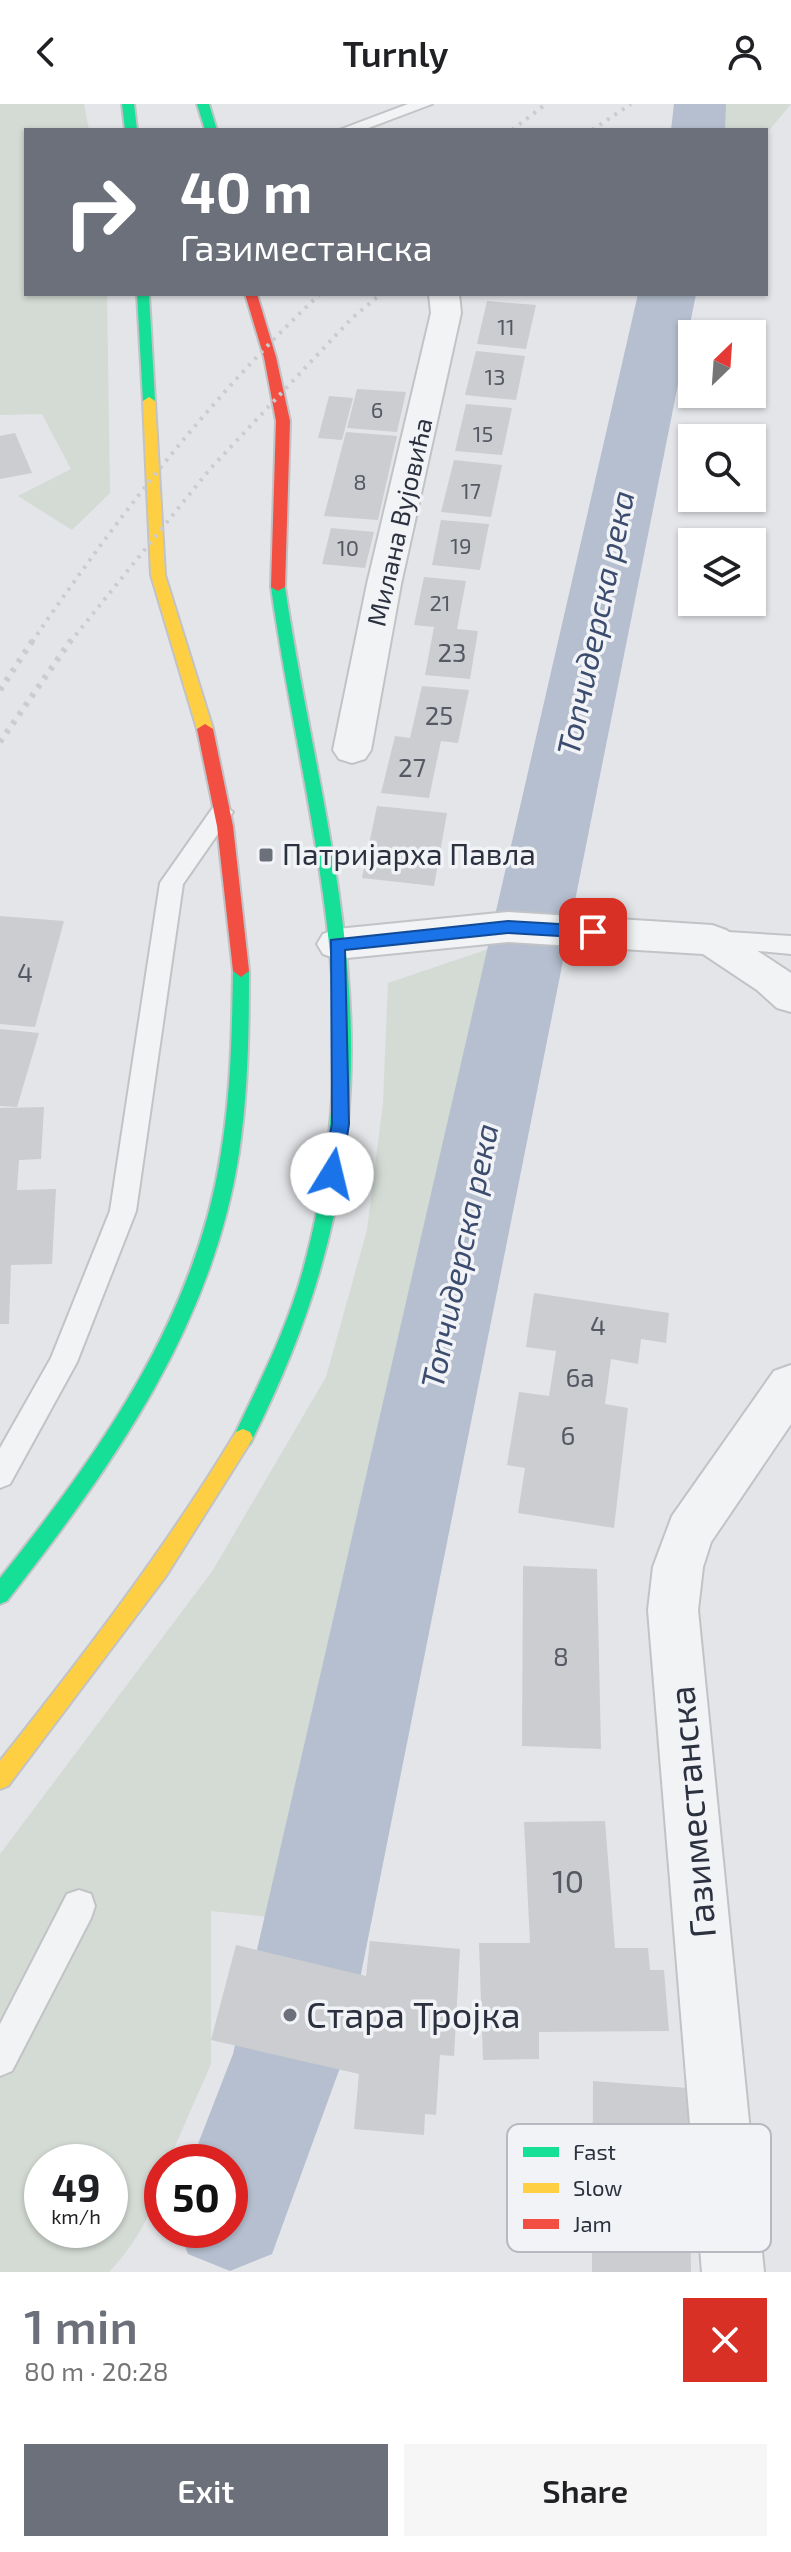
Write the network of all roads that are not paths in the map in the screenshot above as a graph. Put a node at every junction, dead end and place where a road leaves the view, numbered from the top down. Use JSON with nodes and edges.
{"nodes":[{"id":1,"x":128,"y":104,"type":"edge"},
{"id":2,"x":203,"y":104,"type":"edge"},
{"id":3,"x":424,"y":104,"type":"edge"},
{"id":4,"x":131,"y":128,"type":"edge"},
{"id":5,"x":210,"y":128,"type":"edge"},
{"id":6,"x":353,"y":128,"type":"edge"},
{"id":7,"x":143,"y":296,"type":"edge"},
{"id":8,"x":252,"y":296,"type":"edge"},
{"id":9,"x":444,"y":296,"type":"edge"},
{"id":10,"x":352,"y":750,"type":"dead end"},
{"id":11,"x":222,"y":812,"type":"junction"},
{"id":12,"x":712,"y":940,"type":"junction"},
{"id":13,"x":337,"y":944,"type":"junction"},
{"id":14,"x":791,"y":945,"type":"edge"},
{"id":15,"x":791,"y":997,"type":"edge"},
{"id":16,"x":791,"y":1385,"type":"edge"},
{"id":17,"x":0,"y":1475,"type":"edge"},
{"id":18,"x":0,"y":1594,"type":"edge"},
{"id":19,"x":0,"y":1778,"type":"edge"},
{"id":20,"x":79,"y":1906,"type":"dead end"},
{"id":21,"x":0,"y":2059,"type":"edge"},
{"id":22,"x":720,"y":2124,"type":"edge"},
{"id":23,"x":731,"y":2252,"type":"edge"},
{"id":24,"x":733,"y":2272,"type":"edge"}],
"edges":[{"from":1,"to":4,"type":"main road"},
{"from":2,"to":5,"type":"main road"},
{"from":3,"to":6,"type":"lane"},
{"from":7,"to":11,"type":"main road"},
{"from":8,"to":13,"type":"main road"},
{"from":9,"to":10,"type":"street","name":"Милана Вујовића"},
{"from":11,"to":17,"type":"lane"},
{"from":11,"to":18,"type":"main road"},
{"from":12,"to":13,"type":"street"},
{"from":12,"to":14,"type":"lane"},
{"from":12,"to":15,"type":"street"},
{"from":13,"to":19,"type":"main road"},
{"from":16,"to":22,"type":"street","name":"Газиместанска"},
{"from":20,"to":21,"type":"lane"},
{"from":23,"to":24,"type":"street","name":"Газиместанска"}]}
